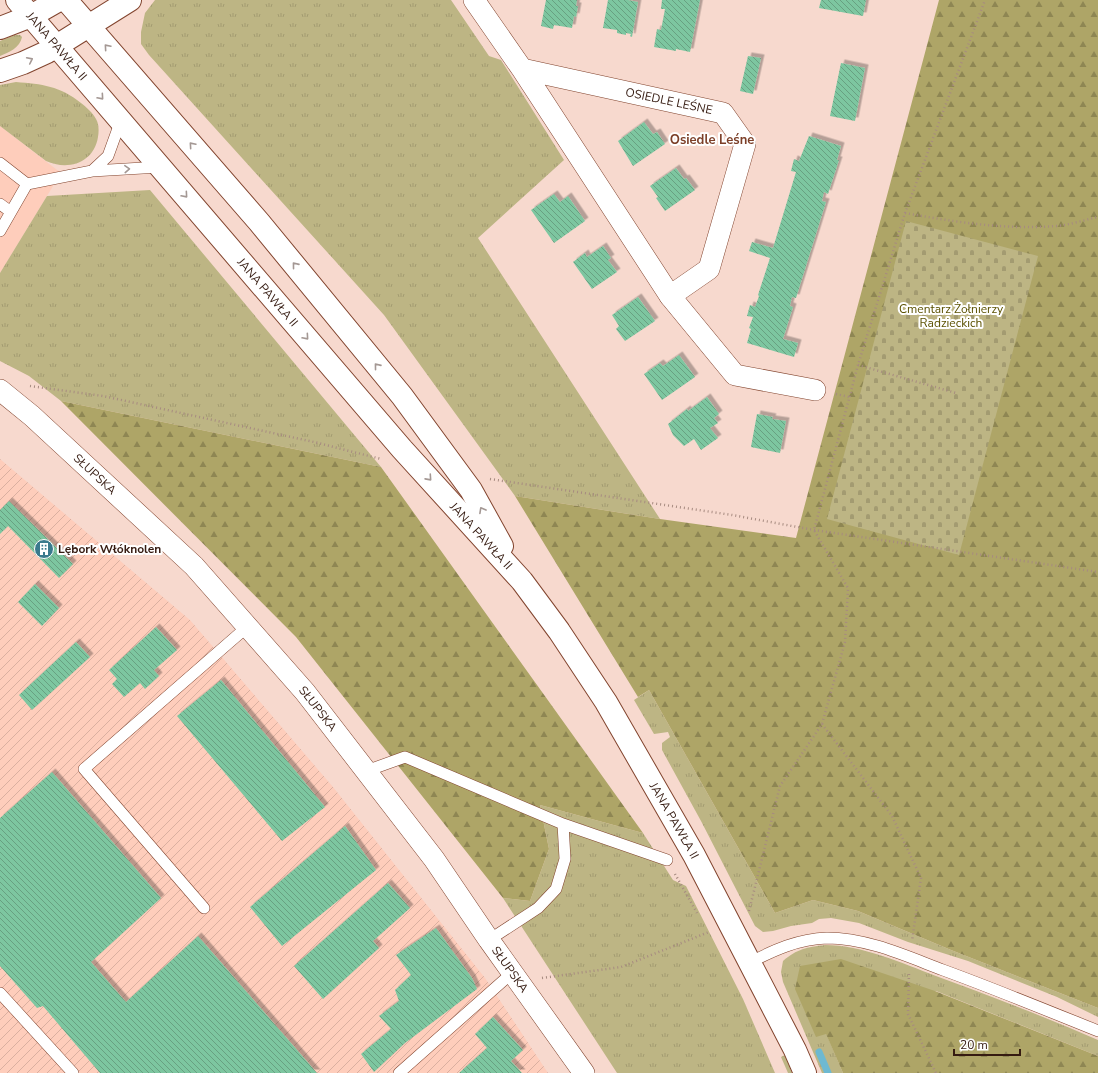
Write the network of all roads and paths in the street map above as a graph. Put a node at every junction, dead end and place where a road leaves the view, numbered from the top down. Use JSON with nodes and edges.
{"nodes":[{"id":1,"x":59,"y":0,"type":"edge"},
{"id":2,"x":66,"y":0,"type":"edge"},
{"id":3,"x":130,"y":0,"type":"edge"},
{"id":4,"x":474,"y":0,"type":"edge"},
{"id":5,"x":985,"y":0,"type":"edge"},
{"id":6,"x":24,"y":8,"type":"edge"},
{"id":7,"x":88,"y":26,"type":"junction"},
{"id":8,"x":0,"y":28,"type":"edge"},
{"id":9,"x":57,"y":46,"type":"junction"},
{"id":10,"x":522,"y":69,"type":"junction"},
{"id":11,"x":0,"y":70,"type":"edge"},
{"id":12,"x":121,"y":120,"type":"junction"},
{"id":13,"x":0,"y":162,"type":"edge"},
{"id":14,"x":161,"y":167,"type":"junction"},
{"id":15,"x":92,"y":171,"type":"junction"},
{"id":16,"x":27,"y":184,"type":"junction"},
{"id":17,"x":0,"y":204,"type":"edge"},
{"id":18,"x":11,"y":212,"type":"junction"},
{"id":19,"x":906,"y":213,"type":"junction"},
{"id":20,"x":1098,"y":217,"type":"edge"},
{"id":21,"x":0,"y":231,"type":"edge"},
{"id":22,"x":670,"y":296,"type":"junction"},
{"id":23,"x":858,"y":365,"type":"junction"},
{"id":24,"x":30,"y":386,"type":"dead end"},
{"id":25,"x":0,"y":390,"type":"edge"},
{"id":26,"x":814,"y":390,"type":"dead end"},
{"id":27,"x":956,"y":393,"type":"dead end"},
{"id":28,"x":402,"y":449,"type":"junction"},
{"id":29,"x":470,"y":490,"type":"junction"},
{"id":30,"x":814,"y":530,"type":"junction"},
{"id":31,"x":1098,"y":572,"type":"edge"},
{"id":32,"x":522,"y":581,"type":"junction"},
{"id":33,"x":247,"y":626,"type":"junction"},
{"id":34,"x":822,"y":724,"type":"junction"},
{"id":35,"x":366,"y":771,"type":"junction"},
{"id":36,"x":563,"y":824,"type":"junction"},
{"id":37,"x":667,"y":860,"type":"joint"},
{"id":38,"x":204,"y":908,"type":"dead end"},
{"id":39,"x":701,"y":919,"type":"dead end"},
{"id":40,"x":730,"y":924,"type":"junction"},
{"id":41,"x":706,"y":926,"type":"dead end"},
{"id":42,"x":489,"y":940,"type":"junction"},
{"id":43,"x":910,"y":957,"type":"junction"},
{"id":44,"x":749,"y":963,"type":"junction"},
{"id":45,"x":515,"y":977,"type":"junction"},
{"id":46,"x":0,"y":993,"type":"edge"},
{"id":47,"x":1098,"y":1030,"type":"edge"},
{"id":48,"x":73,"y":1073,"type":"edge"},
{"id":49,"x":400,"y":1073,"type":"edge"},
{"id":50,"x":584,"y":1073,"type":"edge"},
{"id":51,"x":805,"y":1073,"type":"edge"},
{"id":52,"x":936,"y":1073,"type":"edge"}],
"edges":[{"from":1,"to":6,"type":"main road"},
{"from":2,"to":7,"type":"main road","name":"JANA PAWŁA II"},
{"from":3,"to":7,"type":"main road"},
{"from":4,"to":10,"type":"street"},
{"from":5,"to":19,"type":"path"},
{"from":6,"to":8,"type":"main road"},
{"from":6,"to":9,"type":"main road","name":"JANA PAWŁA II"},
{"from":7,"to":9,"type":"main road"},
{"from":29,"to":7,"type":"main road","name":"JANA PAWŁA II","one_way":true},
{"from":11,"to":9,"type":"main road","one_way":true},
{"from":9,"to":12,"type":"main road","name":"JANA PAWŁA II","one_way":true},
{"from":10,"to":22,"type":"street"},
{"from":10,"to":22,"type":"street","name":"OSIEDLE LEŚNE"},
{"from":12,"to":14,"type":"main road","name":"JANA PAWŁA II"},
{"from":12,"to":15,"type":"lane"},
{"from":13,"to":16,"type":"lane"},
{"from":15,"to":14,"type":"lane","one_way":true},
{"from":14,"to":28,"type":"main road","name":"JANA PAWŁA II","one_way":true},
{"from":15,"to":16,"type":"lane"},
{"from":16,"to":18,"type":"lane"},
{"from":17,"to":18,"type":"lane"},
{"from":18,"to":21,"type":"lane"},
{"from":19,"to":20,"type":"path"},
{"from":19,"to":23,"type":"path"},
{"from":22,"to":26,"type":"street"},
{"from":23,"to":27,"type":"path"},
{"from":23,"to":30,"type":"path"},
{"from":24,"to":28,"type":"path"},
{"from":25,"to":33,"type":"street","name":"SŁUPSKA"},
{"from":28,"to":32,"type":"main road","name":"JANA PAWŁA II","one_way":true},
{"from":29,"to":30,"type":"path"},
{"from":32,"to":29,"type":"main road","name":"JANA PAWŁA II","one_way":true},
{"from":30,"to":31,"type":"path"},
{"from":30,"to":34,"type":"path"},
{"from":32,"to":40,"type":"main road","name":"JANA PAWŁA II"},
{"from":33,"to":35,"type":"street","name":"SŁUPSKA"},
{"from":33,"to":38,"type":"lane"},
{"from":34,"to":40,"type":"path"},
{"from":34,"to":43,"type":"path"},
{"from":35,"to":36,"type":"lane"},
{"from":35,"to":42,"type":"street","name":"SŁUPSKA"},
{"from":36,"to":37,"type":"lane"},
{"from":36,"to":42,"type":"lane"},
{"from":37,"to":39,"type":"path"},
{"from":40,"to":44,"type":"main road","name":"JANA PAWŁA II"},
{"from":41,"to":45,"type":"path"},
{"from":42,"to":45,"type":"street","name":"SŁUPSKA"},
{"from":43,"to":44,"type":"lane"},
{"from":43,"to":47,"type":"lane"},
{"from":43,"to":52,"type":"path"},
{"from":44,"to":51,"type":"main road","name":"JANA PAWŁA II"},
{"from":45,"to":49,"type":"lane"},
{"from":45,"to":50,"type":"street","name":"SŁUPSKA"},
{"from":46,"to":48,"type":"lane"}]}
